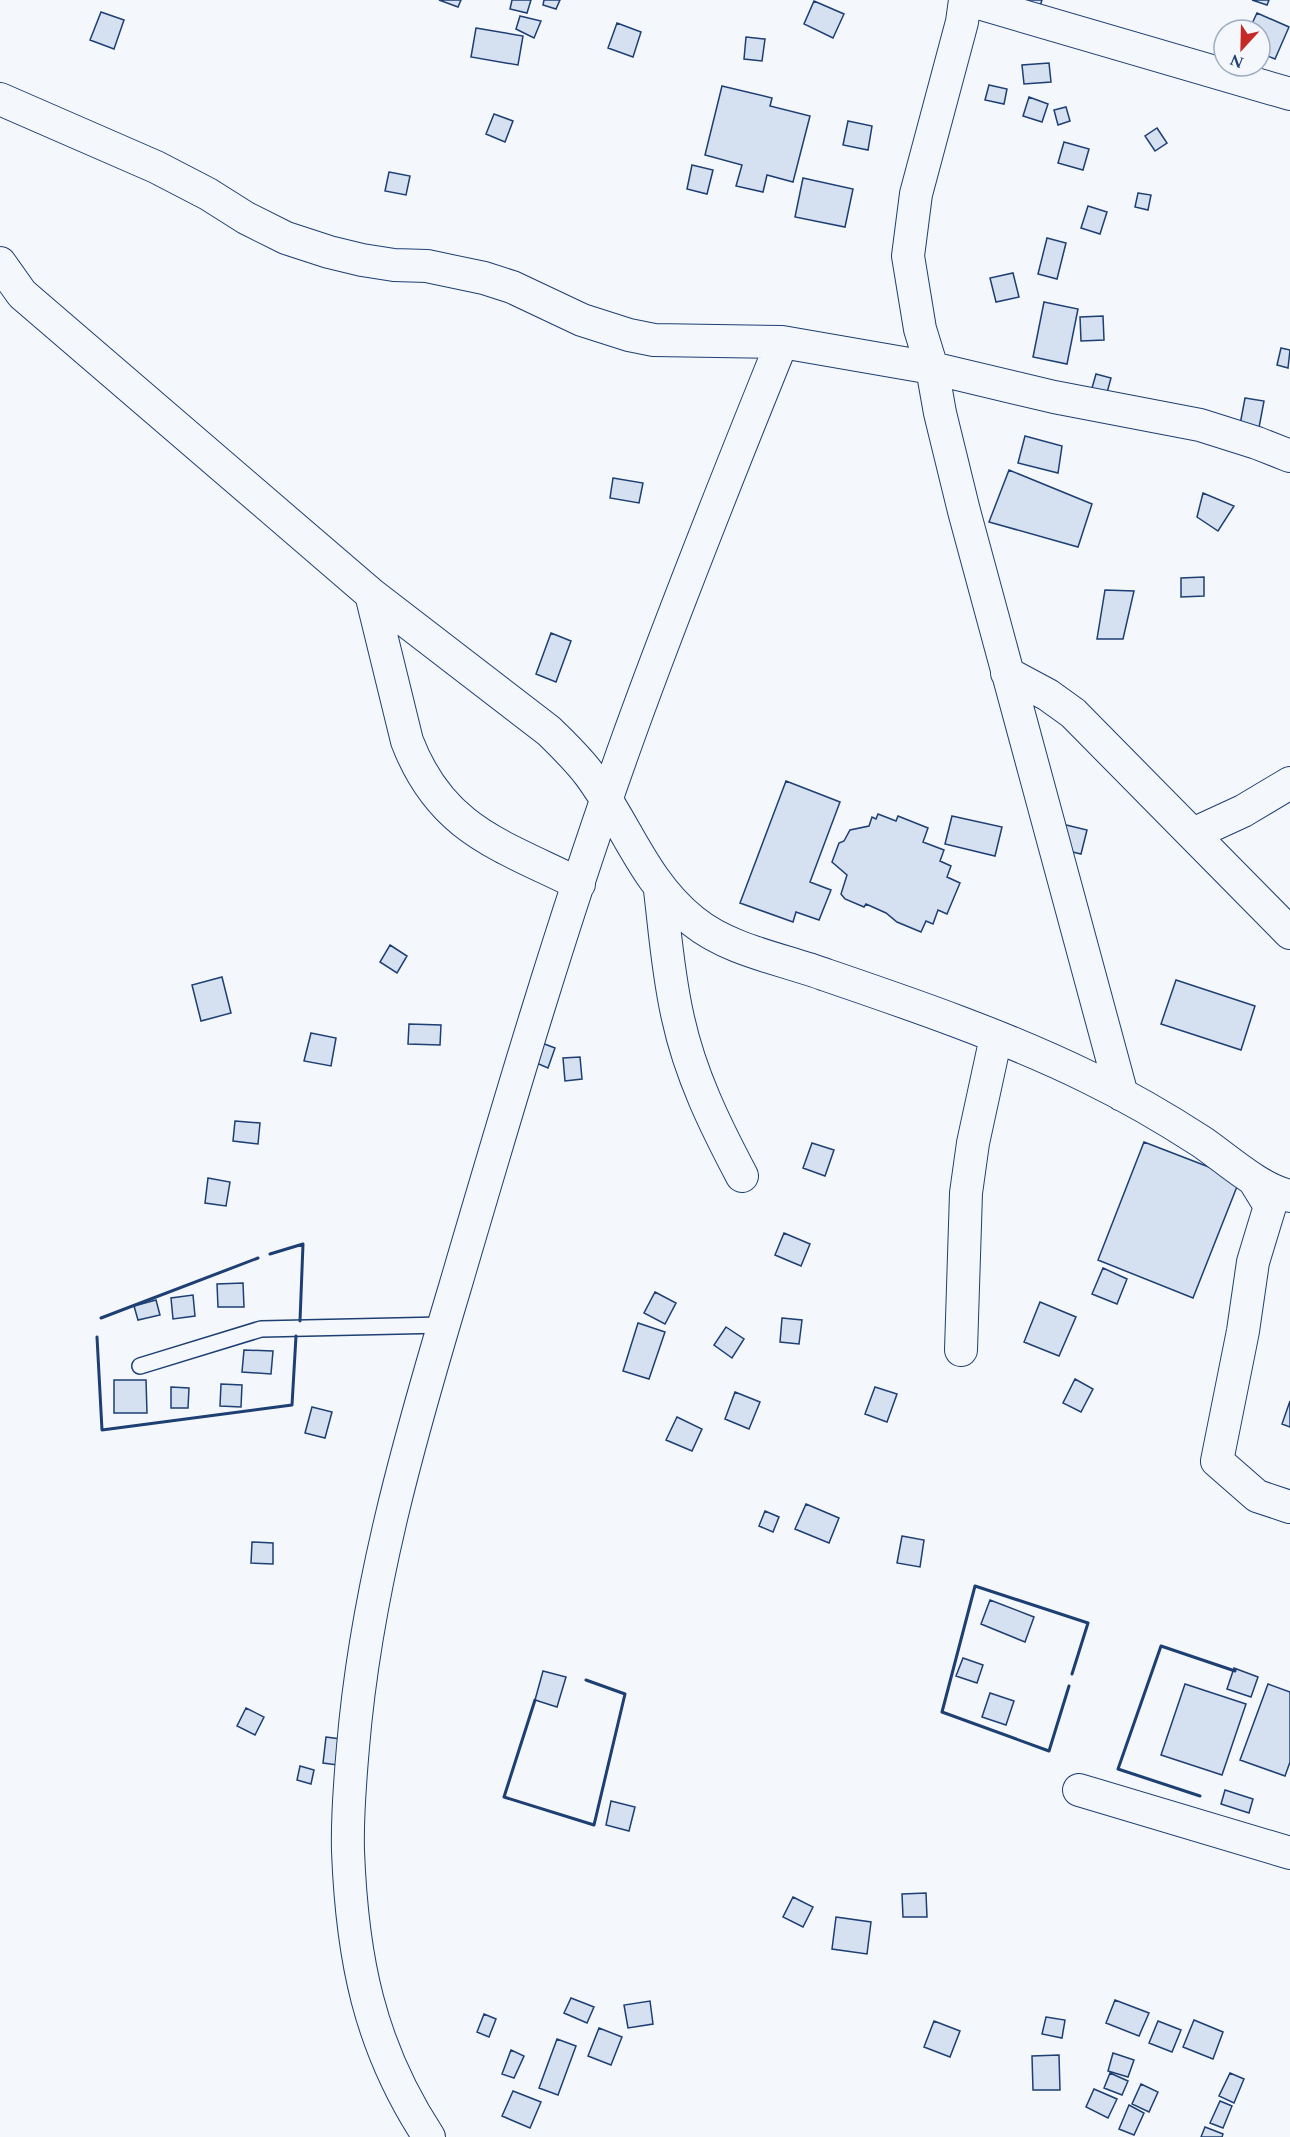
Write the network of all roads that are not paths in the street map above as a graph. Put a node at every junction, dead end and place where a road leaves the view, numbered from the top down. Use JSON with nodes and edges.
{"nodes":[{"id":1,"x":967,"y":0,"type":"edge"},
{"id":2,"x":1290,"y":94,"type":"edge"},
{"id":3,"x":0,"y":99,"type":"edge"},
{"id":4,"x":0,"y":263,"type":"edge"},
{"id":5,"x":782,"y":342,"type":"junction"},
{"id":6,"x":932,"y":368,"type":"junction"},
{"id":7,"x":1290,"y":456,"type":"edge"},
{"id":8,"x":371,"y":594,"type":"junction"},
{"id":9,"x":1007,"y":673,"type":"junction"},
{"id":10,"x":1290,"y":783,"type":"edge"},
{"id":11,"x":607,"y":803,"type":"junction"},
{"id":12,"x":1193,"y":834,"type":"junction"},
{"id":13,"x":579,"y":884,"type":"junction"},
{"id":14,"x":660,"y":890,"type":"junction"},
{"id":15,"x":1290,"y":933,"type":"edge"},
{"id":16,"x":996,"y":1037,"type":"junction"},
{"id":17,"x":1122,"y":1095,"type":"junction"},
{"id":18,"x":742,"y":1176,"type":"dead end"},
{"id":19,"x":1254,"y":1180,"type":"junction"},
{"id":20,"x":1288,"y":1192,"type":"edge"},
{"id":21,"x":443,"y":1325,"type":"junction"},
{"id":22,"x":961,"y":1350,"type":"dead end"},
{"id":23,"x":140,"y":1366,"type":"dead end"},
{"id":24,"x":1290,"y":1507,"type":"edge"},
{"id":25,"x":1079,"y":1790,"type":"dead end"},
{"id":26,"x":1290,"y":1853,"type":"edge"},
{"id":27,"x":429,"y":2137,"type":"edge"}],
"edges":[{"from":1,"to":2,"type":"street"},
{"from":1,"to":6,"type":"street"},
{"from":3,"to":5,"type":"street"},
{"from":4,"to":8,"type":"street"},
{"from":5,"to":6,"type":"street"},
{"from":5,"to":11,"type":"street"},
{"from":6,"to":7,"type":"street"},
{"from":6,"to":9,"type":"street"},
{"from":8,"to":11,"type":"street"},
{"from":8,"to":13,"type":"street"},
{"from":9,"to":12,"type":"street"},
{"from":9,"to":17,"type":"street"},
{"from":10,"to":12,"type":"street"},
{"from":11,"to":13,"type":"street"},
{"from":11,"to":14,"type":"street"},
{"from":12,"to":15,"type":"street"},
{"from":13,"to":21,"type":"street"},
{"from":14,"to":16,"type":"street"},
{"from":14,"to":18,"type":"street"},
{"from":16,"to":17,"type":"street"},
{"from":16,"to":22,"type":"street"},
{"from":17,"to":19,"type":"street"},
{"from":19,"to":20,"type":"street"},
{"from":19,"to":24,"type":"street"},
{"from":21,"to":23,"type":"lane"},
{"from":21,"to":27,"type":"street"},
{"from":25,"to":26,"type":"street"}]}
